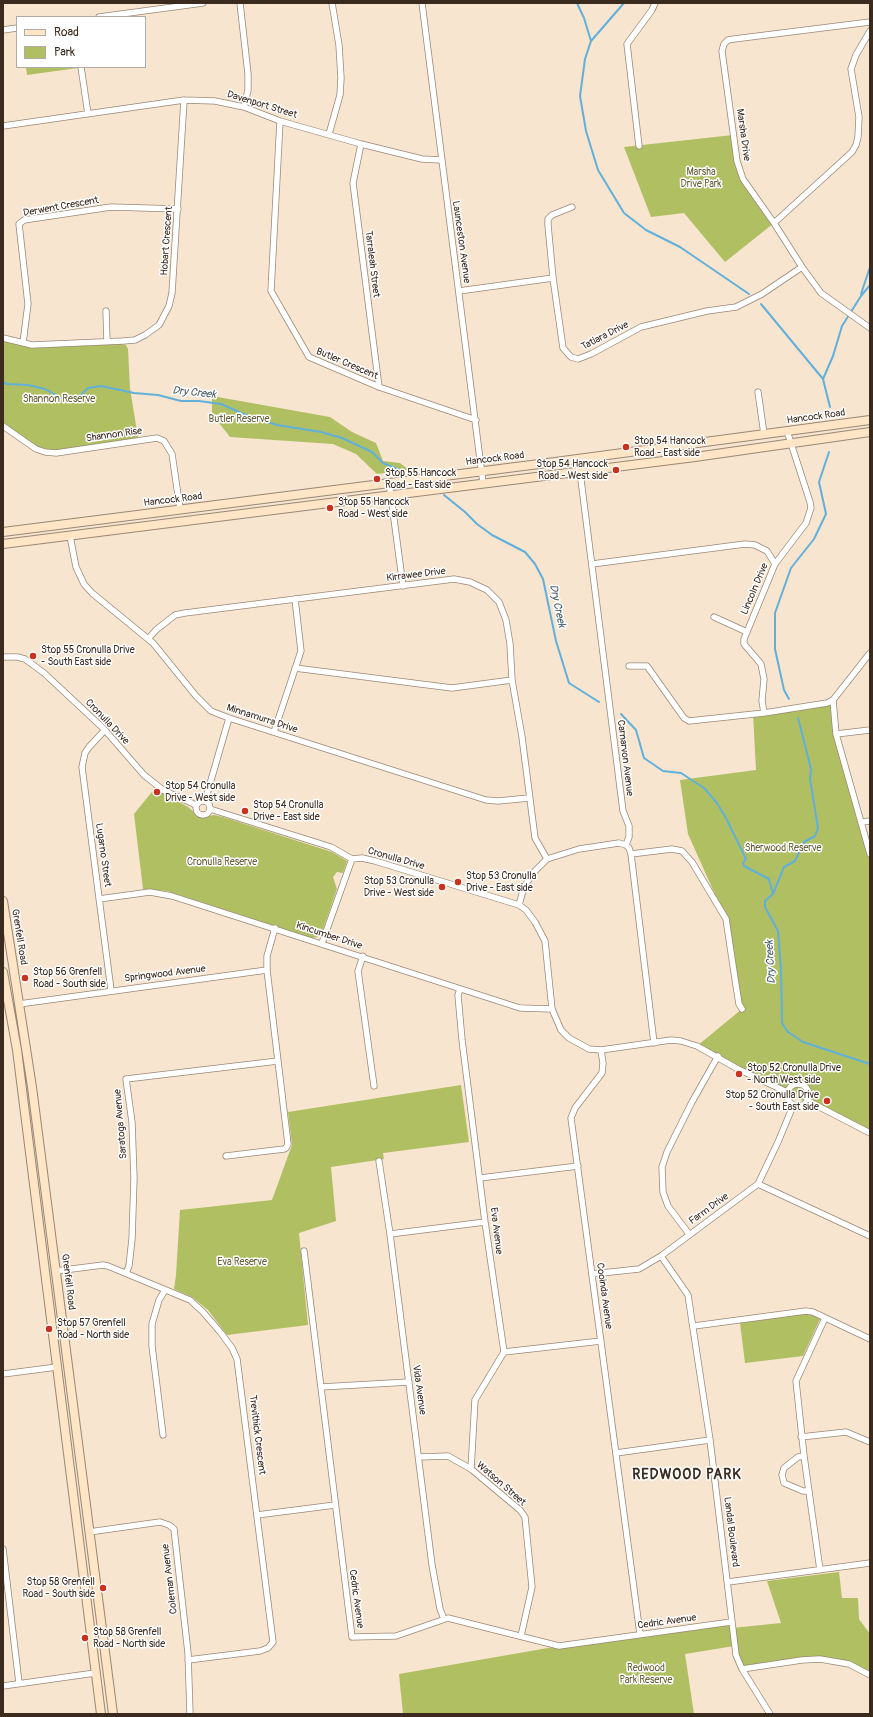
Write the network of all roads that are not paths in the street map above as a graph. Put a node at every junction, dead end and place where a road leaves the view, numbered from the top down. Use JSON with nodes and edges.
{"nodes":[{"id":1,"x":203,"y":3,"type":"edge"},
{"id":2,"x":240,"y":3,"type":"edge"},
{"id":3,"x":332,"y":3,"type":"edge"},
{"id":4,"x":422,"y":3,"type":"edge"},
{"id":5,"x":655,"y":3,"type":"edge"},
{"id":6,"x":106,"y":16,"type":"edge"},
{"id":7,"x":870,"y":22,"type":"edge"},
{"id":8,"x":16,"y":28,"type":"edge"},
{"id":9,"x":3,"y":30,"type":"edge"},
{"id":10,"x":870,"y":31,"type":"edge"},
{"id":11,"x":82,"y":68,"type":"edge"},
{"id":12,"x":184,"y":100,"type":"junction"},
{"id":13,"x":244,"y":108,"type":"junction"},
{"id":14,"x":88,"y":114,"type":"junction"},
{"id":15,"x":280,"y":121,"type":"junction"},
{"id":16,"x":3,"y":126,"type":"edge"},
{"id":17,"x":329,"y":134,"type":"junction"},
{"id":18,"x":361,"y":144,"type":"junction"},
{"id":19,"x":639,"y":146,"type":"dead end"},
{"id":20,"x":441,"y":160,"type":"junction"},
{"id":21,"x":572,"y":207,"type":"dead end"},
{"id":22,"x":178,"y":209,"type":"junction"},
{"id":23,"x":774,"y":223,"type":"junction"},
{"id":24,"x":802,"y":267,"type":"junction"},
{"id":25,"x":553,"y":278,"type":"junction"},
{"id":26,"x":459,"y":291,"type":"junction"},
{"id":27,"x":106,"y":311,"type":"dead end"},
{"id":28,"x":870,"y":328,"type":"edge"},
{"id":29,"x":3,"y":338,"type":"edge"},
{"id":30,"x":108,"y":341,"type":"junction"},
{"id":31,"x":23,"y":343,"type":"junction"},
{"id":32,"x":379,"y":387,"type":"junction"},
{"id":33,"x":758,"y":392,"type":"dead end"},
{"id":34,"x":476,"y":420,"type":"junction"},
{"id":35,"x":870,"y":420,"type":"edge"},
{"id":36,"x":3,"y":426,"type":"edge"},
{"id":37,"x":787,"y":431,"type":"junction"},
{"id":38,"x":870,"y":432,"type":"edge"},
{"id":39,"x":764,"y":434,"type":"junction"},
{"id":40,"x":791,"y":443,"type":"junction"},
{"id":41,"x":579,"y":459,"type":"junction"},
{"id":42,"x":481,"y":471,"type":"junction"},
{"id":43,"x":580,"y":472,"type":"junction"},
{"id":44,"x":390,"y":482,"type":"junction"},
{"id":45,"x":483,"y":483,"type":"junction"},
{"id":46,"x":391,"y":495,"type":"junction"},
{"id":47,"x":180,"y":509,"type":"junction"},
{"id":48,"x":3,"y":532,"type":"edge"},
{"id":49,"x":70,"y":536,"type":"junction"},
{"id":50,"x":3,"y":544,"type":"edge"},
{"id":51,"x":592,"y":564,"type":"junction"},
{"id":52,"x":775,"y":564,"type":"junction"},
{"id":53,"x":403,"y":586,"type":"junction"},
{"id":54,"x":295,"y":599,"type":"junction"},
{"id":55,"x":714,"y":617,"type":"dead end"},
{"id":56,"x":747,"y":632,"type":"junction"},
{"id":57,"x":148,"y":639,"type":"junction"},
{"id":58,"x":870,"y":653,"type":"edge"},
{"id":59,"x":3,"y":657,"type":"edge"},
{"id":60,"x":629,"y":666,"type":"dead end"},
{"id":61,"x":295,"y":668,"type":"junction"},
{"id":62,"x":512,"y":680,"type":"junction"},
{"id":63,"x":833,"y":700,"type":"junction"},
{"id":64,"x":764,"y":713,"type":"junction"},
{"id":65,"x":229,"y":718,"type":"junction"},
{"id":66,"x":105,"y":730,"type":"junction"},
{"id":67,"x":870,"y":730,"type":"edge"},
{"id":68,"x":274,"y":732,"type":"junction"},
{"id":69,"x":836,"y":734,"type":"junction"},
{"id":70,"x":529,"y":798,"type":"junction"},
{"id":71,"x":205,"y":801,"type":"junction"},
{"id":72,"x":196,"y":805,"type":"junction"},
{"id":73,"x":210,"y":809,"type":"junction"},
{"id":74,"x":870,"y":821,"type":"edge"},
{"id":75,"x":862,"y":822,"type":"junction"},
{"id":76,"x":626,"y":845,"type":"junction"},
{"id":77,"x":631,"y":854,"type":"junction"},
{"id":78,"x":870,"y":854,"type":"edge"},
{"id":79,"x":352,"y":859,"type":"junction"},
{"id":80,"x":547,"y":859,"type":"junction"},
{"id":81,"x":99,"y":899,"type":"junction"},
{"id":82,"x":3,"y":901,"type":"edge"},
{"id":83,"x":519,"y":906,"type":"junction"},
{"id":84,"x":4,"y":914,"type":"edge"},
{"id":85,"x":275,"y":928,"type":"junction"},
{"id":86,"x":322,"y":943,"type":"junction"},
{"id":87,"x":362,"y":956,"type":"junction"},
{"id":88,"x":266,"y":970,"type":"junction"},
{"id":89,"x":3,"y":972,"type":"edge"},
{"id":90,"x":460,"y":988,"type":"junction"},
{"id":91,"x":111,"y":990,"type":"junction"},
{"id":92,"x":19,"y":1004,"type":"junction"},
{"id":93,"x":552,"y":1008,"type":"junction"},
{"id":94,"x":742,"y":1009,"type":"dead end"},
{"id":95,"x":654,"y":1043,"type":"junction"},
{"id":96,"x":601,"y":1050,"type":"junction"},
{"id":97,"x":718,"y":1056,"type":"junction"},
{"id":98,"x":278,"y":1061,"type":"junction"},
{"id":99,"x":374,"y":1086,"type":"dead end"},
{"id":100,"x":787,"y":1092,"type":"junction"},
{"id":101,"x":808,"y":1101,"type":"junction"},
{"id":102,"x":793,"y":1106,"type":"junction"},
{"id":103,"x":870,"y":1133,"type":"edge"},
{"id":104,"x":226,"y":1156,"type":"dead end"},
{"id":105,"x":379,"y":1161,"type":"dead end"},
{"id":106,"x":578,"y":1166,"type":"junction"},
{"id":107,"x":480,"y":1178,"type":"junction"},
{"id":108,"x":758,"y":1184,"type":"junction"},
{"id":109,"x":485,"y":1222,"type":"junction"},
{"id":110,"x":390,"y":1234,"type":"junction"},
{"id":111,"x":690,"y":1234,"type":"junction"},
{"id":112,"x":870,"y":1236,"type":"edge"},
{"id":113,"x":304,"y":1251,"type":"dead end"},
{"id":114,"x":661,"y":1256,"type":"junction"},
{"id":115,"x":56,"y":1271,"type":"junction"},
{"id":116,"x":45,"y":1272,"type":"junction"},
{"id":117,"x":126,"y":1273,"type":"junction"},
{"id":118,"x":592,"y":1274,"type":"junction"},
{"id":119,"x":166,"y":1290,"type":"junction"},
{"id":120,"x":825,"y":1318,"type":"junction"},
{"id":121,"x":694,"y":1326,"type":"junction"},
{"id":122,"x":870,"y":1339,"type":"edge"},
{"id":123,"x":601,"y":1341,"type":"junction"},
{"id":124,"x":504,"y":1352,"type":"junction"},
{"id":125,"x":69,"y":1366,"type":"junction"},
{"id":126,"x":57,"y":1367,"type":"junction"},
{"id":127,"x":3,"y":1374,"type":"edge"},
{"id":128,"x":408,"y":1382,"type":"junction"},
{"id":129,"x":321,"y":1387,"type":"junction"},
{"id":130,"x":163,"y":1435,"type":"dead end"},
{"id":131,"x":801,"y":1437,"type":"junction"},
{"id":132,"x":710,"y":1440,"type":"junction"},
{"id":133,"x":870,"y":1442,"type":"edge"},
{"id":134,"x":616,"y":1453,"type":"junction"},
{"id":135,"x":419,"y":1456,"type":"junction"},
{"id":136,"x":804,"y":1456,"type":"junction"},
{"id":137,"x":471,"y":1469,"type":"junction"},
{"id":138,"x":808,"y":1491,"type":"junction"},
{"id":139,"x":335,"y":1505,"type":"junction"},
{"id":140,"x":257,"y":1515,"type":"junction"},
{"id":141,"x":90,"y":1532,"type":"junction"},
{"id":142,"x":78,"y":1533,"type":"junction"},
{"id":143,"x":3,"y":1553,"type":"edge"},
{"id":144,"x":870,"y":1563,"type":"edge"},
{"id":145,"x":820,"y":1570,"type":"junction"},
{"id":146,"x":728,"y":1582,"type":"junction"},
{"id":147,"x":444,"y":1619,"type":"junction"},
{"id":148,"x":731,"y":1622,"type":"junction"},
{"id":149,"x":640,"y":1634,"type":"junction"},
{"id":150,"x":521,"y":1636,"type":"junction"},
{"id":151,"x":188,"y":1660,"type":"junction"},
{"id":152,"x":742,"y":1669,"type":"junction"},
{"id":153,"x":95,"y":1673,"type":"junction"},
{"id":154,"x":870,"y":1675,"type":"edge"},
{"id":155,"x":19,"y":1683,"type":"junction"},
{"id":156,"x":3,"y":1686,"type":"edge"},
{"id":157,"x":101,"y":1714,"type":"edge"},
{"id":158,"x":113,"y":1714,"type":"edge"},
{"id":159,"x":190,"y":1714,"type":"edge"},
{"id":160,"x":770,"y":1714,"type":"edge"}],
"edges":[{"from":1,"to":6,"type":"street"},
{"from":2,"to":13,"type":"street"},
{"from":3,"to":17,"type":"street"},
{"from":4,"to":20,"type":"street","name":"Launceston Avenue"},
{"from":5,"to":19,"type":"street"},
{"from":7,"to":23,"type":"street","name":"Marsha Drive"},
{"from":8,"to":9,"type":"street"},
{"from":10,"to":23,"type":"street"},
{"from":11,"to":14,"type":"street"},
{"from":12,"to":13,"type":"street","name":"Davenport Street"},
{"from":12,"to":14,"type":"street","name":"Davenport Street"},
{"from":12,"to":22,"type":"street","name":"Hobart Crescent"},
{"from":13,"to":15,"type":"street","name":"Davenport Street"},
{"from":14,"to":16,"type":"street","name":"Davenport Street"},
{"from":15,"to":17,"type":"street","name":"Davenport Street"},
{"from":15,"to":32,"type":"street","name":"Butler Crescent"},
{"from":17,"to":18,"type":"street","name":"Davenport Street"},
{"from":18,"to":20,"type":"street","name":"Davenport Street"},
{"from":18,"to":32,"type":"street","name":"Tarraleah Street"},
{"from":20,"to":26,"type":"street","name":"Launceston Avenue"},
{"from":21,"to":25,"type":"street","name":"Tatiara Drive"},
{"from":22,"to":30,"type":"street","name":"Hobart Crescent"},
{"from":22,"to":31,"type":"street","name":"Derwent Crescent"},
{"from":23,"to":24,"type":"street","name":"Marsha Drive"},
{"from":24,"to":25,"type":"street","name":"Tatiara Drive"},
{"from":24,"to":28,"type":"street","name":"Marsha Drive"},
{"from":25,"to":26,"type":"street"},
{"from":26,"to":34,"type":"street","name":"Launceston Avenue"},
{"from":27,"to":30,"type":"street"},
{"from":29,"to":31,"type":"street","name":"Hobart Crescent"},
{"from":30,"to":31,"type":"street","name":"Hobart Crescent"},
{"from":32,"to":34,"type":"street","name":"Butler Crescent"},
{"from":33,"to":39,"type":"street"},
{"from":34,"to":42,"type":"street","name":"Launceston Avenue"},
{"from":35,"to":37,"type":"main road","name":"Hancock Road"},
{"from":36,"to":47,"type":"street","name":"Shannon Rise"},
{"from":37,"to":39,"type":"main road","name":"Hancock Road"},
{"from":37,"to":40,"type":"street","name":"Lincoln Drive"},
{"from":38,"to":40,"type":"main road"},
{"from":39,"to":41,"type":"main road","name":"Hancock Road"},
{"from":40,"to":43,"type":"main road"},
{"from":40,"to":52,"type":"street","name":"Lincoln Drive"},
{"from":41,"to":42,"type":"main road","name":"Hancock Road"},
{"from":41,"to":43,"type":"main road"},
{"from":42,"to":44,"type":"main road","name":"Hancock Road"},
{"from":42,"to":45,"type":"street","name":"Launceston Avenue"},
{"from":43,"to":45,"type":"main road"},
{"from":43,"to":51,"type":"street","name":"Carnarvon Avenue"},
{"from":44,"to":46,"type":"street"},
{"from":44,"to":47,"type":"main road","name":"Hancock Road"},
{"from":45,"to":46,"type":"main road"},
{"from":46,"to":49,"type":"main road"},
{"from":46,"to":53,"type":"street"},
{"from":47,"to":48,"type":"main road","name":"Hancock Road"},
{"from":49,"to":50,"type":"main road"},
{"from":49,"to":57,"type":"street","name":"Minnamurra Drive"},
{"from":51,"to":52,"type":"street"},
{"from":51,"to":76,"type":"street","name":"Carnarvon Avenue"},
{"from":52,"to":56,"type":"street","name":"Lincoln Drive"},
{"from":53,"to":54,"type":"street","name":"Kirrawee Drive"},
{"from":53,"to":62,"type":"street","name":"Kirrawee Drive"},
{"from":54,"to":57,"type":"street","name":"Kirrawee Drive"},
{"from":54,"to":61,"type":"street"},
{"from":55,"to":56,"type":"street"},
{"from":56,"to":64,"type":"street","name":"Lincoln Drive"},
{"from":57,"to":65,"type":"street","name":"Minnamurra Drive"},
{"from":58,"to":63,"type":"street"},
{"from":59,"to":66,"type":"street","name":"Cronulla Drive"},
{"from":60,"to":64,"type":"street"},
{"from":61,"to":62,"type":"street"},
{"from":61,"to":68,"type":"street"},
{"from":62,"to":70,"type":"street","name":"Kirrawee Drive"},
{"from":63,"to":64,"type":"street"},
{"from":63,"to":69,"type":"street"},
{"from":65,"to":68,"type":"street","name":"Minnamurra Drive"},
{"from":65,"to":71,"type":"street"},
{"from":66,"to":72,"type":"street","name":"Cronulla Drive"},
{"from":66,"to":81,"type":"street","name":"Lugarno Street"},
{"from":67,"to":69,"type":"street"},
{"from":68,"to":70,"type":"street","name":"Minnamurra Drive"},
{"from":69,"to":75,"type":"street"},
{"from":70,"to":80,"type":"street","name":"Kirrawee Drive"},
{"from":71,"to":72,"type":"street"},
{"from":71,"to":73,"type":"street"},
{"from":72,"to":73,"type":"street"},
{"from":73,"to":79,"type":"street","name":"Cronulla Drive"},
{"from":74,"to":75,"type":"street"},
{"from":75,"to":78,"type":"street"},
{"from":76,"to":77,"type":"street"},
{"from":76,"to":80,"type":"street"},
{"from":77,"to":94,"type":"street"},
{"from":77,"to":95,"type":"street"},
{"from":79,"to":83,"type":"street","name":"Cronulla Drive"},
{"from":79,"to":86,"type":"street"},
{"from":80,"to":83,"type":"street"},
{"from":81,"to":85,"type":"street","name":"Kincumber Drive"},
{"from":81,"to":91,"type":"street","name":"Lugarno Street"},
{"from":82,"to":84,"type":"main road","name":"Grenfell Road"},
{"from":83,"to":93,"type":"street","name":"Cronulla Drive"},
{"from":84,"to":92,"type":"main road","name":"Grenfell Road"},
{"from":85,"to":86,"type":"street","name":"Kincumber Drive"},
{"from":85,"to":88,"type":"street"},
{"from":86,"to":87,"type":"street","name":"Kincumber Drive"},
{"from":87,"to":90,"type":"street","name":"Kincumber Drive"},
{"from":87,"to":99,"type":"street"},
{"from":88,"to":91,"type":"street","name":"Springwood Avenue"},
{"from":88,"to":98,"type":"street"},
{"from":89,"to":116,"type":"main road"},
{"from":90,"to":93,"type":"street","name":"Kincumber Drive"},
{"from":90,"to":107,"type":"street","name":"Eva Avenue"},
{"from":91,"to":92,"type":"street","name":"Springwood Avenue"},
{"from":92,"to":115,"type":"main road","name":"Grenfell Road"},
{"from":93,"to":96,"type":"street","name":"Cronulla Drive"},
{"from":95,"to":96,"type":"street"},
{"from":95,"to":97,"type":"street"},
{"from":96,"to":106,"type":"street","name":"Cooinda Avenue"},
{"from":97,"to":100,"type":"street"},
{"from":97,"to":111,"type":"street"},
{"from":98,"to":104,"type":"street"},
{"from":98,"to":117,"type":"street","name":"Saratoga Avenue"},
{"from":100,"to":101,"type":"street"},
{"from":100,"to":102,"type":"street"},
{"from":101,"to":102,"type":"street"},
{"from":101,"to":103,"type":"street"},
{"from":102,"to":108,"type":"street","name":"Farm Drive"},
{"from":105,"to":110,"type":"street","name":"Vida Avenue"},
{"from":106,"to":107,"type":"street"},
{"from":106,"to":118,"type":"street","name":"Cooinda Avenue"},
{"from":107,"to":109,"type":"street","name":"Eva Avenue"},
{"from":108,"to":111,"type":"street","name":"Farm Drive"},
{"from":108,"to":112,"type":"street"},
{"from":109,"to":110,"type":"street"},
{"from":109,"to":124,"type":"street","name":"Eva Avenue"},
{"from":110,"to":128,"type":"street","name":"Vida Avenue"},
{"from":111,"to":114,"type":"street","name":"Farm Drive"},
{"from":113,"to":129,"type":"street","name":"Cedric Avenue"},
{"from":114,"to":118,"type":"street","name":"Farm Drive"},
{"from":114,"to":121,"type":"street","name":"Landal Boulevard"},
{"from":115,"to":116,"type":"main road"},
{"from":115,"to":117,"type":"street","name":"Trevithick Crescent"},
{"from":115,"to":125,"type":"main road","name":"Grenfell Road"},
{"from":116,"to":126,"type":"main road"},
{"from":117,"to":119,"type":"street","name":"Trevithick Crescent"},
{"from":118,"to":123,"type":"street","name":"Cooinda Avenue"},
{"from":119,"to":130,"type":"street"},
{"from":119,"to":140,"type":"street","name":"Trevithick Crescent"},
{"from":120,"to":121,"type":"street"},
{"from":120,"to":122,"type":"street"},
{"from":120,"to":131,"type":"street"},
{"from":121,"to":132,"type":"street","name":"Landal Boulevard"},
{"from":123,"to":124,"type":"street"},
{"from":123,"to":134,"type":"street","name":"Cooinda Avenue"},
{"from":124,"to":137,"type":"street"},
{"from":125,"to":126,"type":"main road"},
{"from":125,"to":141,"type":"main road","name":"Grenfell Road"},
{"from":126,"to":127,"type":"street"},
{"from":126,"to":142,"type":"main road"},
{"from":128,"to":129,"type":"street"},
{"from":128,"to":135,"type":"street","name":"Vida Avenue"},
{"from":129,"to":139,"type":"street","name":"Cedric Avenue"},
{"from":131,"to":133,"type":"street"},
{"from":131,"to":136,"type":"street"},
{"from":132,"to":134,"type":"street"},
{"from":132,"to":146,"type":"street","name":"Landal Boulevard"},
{"from":134,"to":149,"type":"street","name":"Cooinda Avenue"},
{"from":135,"to":137,"type":"street","name":"Watson Street"},
{"from":135,"to":147,"type":"street","name":"Vida Avenue"},
{"from":136,"to":138,"type":"street"},
{"from":136,"to":138,"type":"street"},
{"from":137,"to":150,"type":"street","name":"Watson Street"},
{"from":138,"to":145,"type":"street"},
{"from":139,"to":140,"type":"street"},
{"from":139,"to":147,"type":"street","name":"Cedric Avenue"},
{"from":140,"to":151,"type":"street","name":"Trevithick Crescent"},
{"from":141,"to":142,"type":"main road"},
{"from":141,"to":151,"type":"street","name":"Coleman Avenue"},
{"from":141,"to":158,"type":"main road","name":"Grenfell Road"},
{"from":142,"to":153,"type":"main road"},
{"from":143,"to":155,"type":"street"},
{"from":144,"to":145,"type":"street"},
{"from":145,"to":146,"type":"street"},
{"from":146,"to":148,"type":"street","name":"Landal Boulevard"},
{"from":147,"to":150,"type":"street","name":"Cedric Avenue"},
{"from":148,"to":149,"type":"street","name":"Cedric Avenue"},
{"from":148,"to":152,"type":"street","name":"Landal Boulevard"},
{"from":149,"to":150,"type":"street","name":"Cedric Avenue"},
{"from":151,"to":159,"type":"street","name":"Coleman Avenue"},
{"from":152,"to":154,"type":"street"},
{"from":152,"to":160,"type":"street","name":"Landal Boulevard"},
{"from":153,"to":155,"type":"street"},
{"from":153,"to":157,"type":"main road"},
{"from":155,"to":156,"type":"street"}]}
